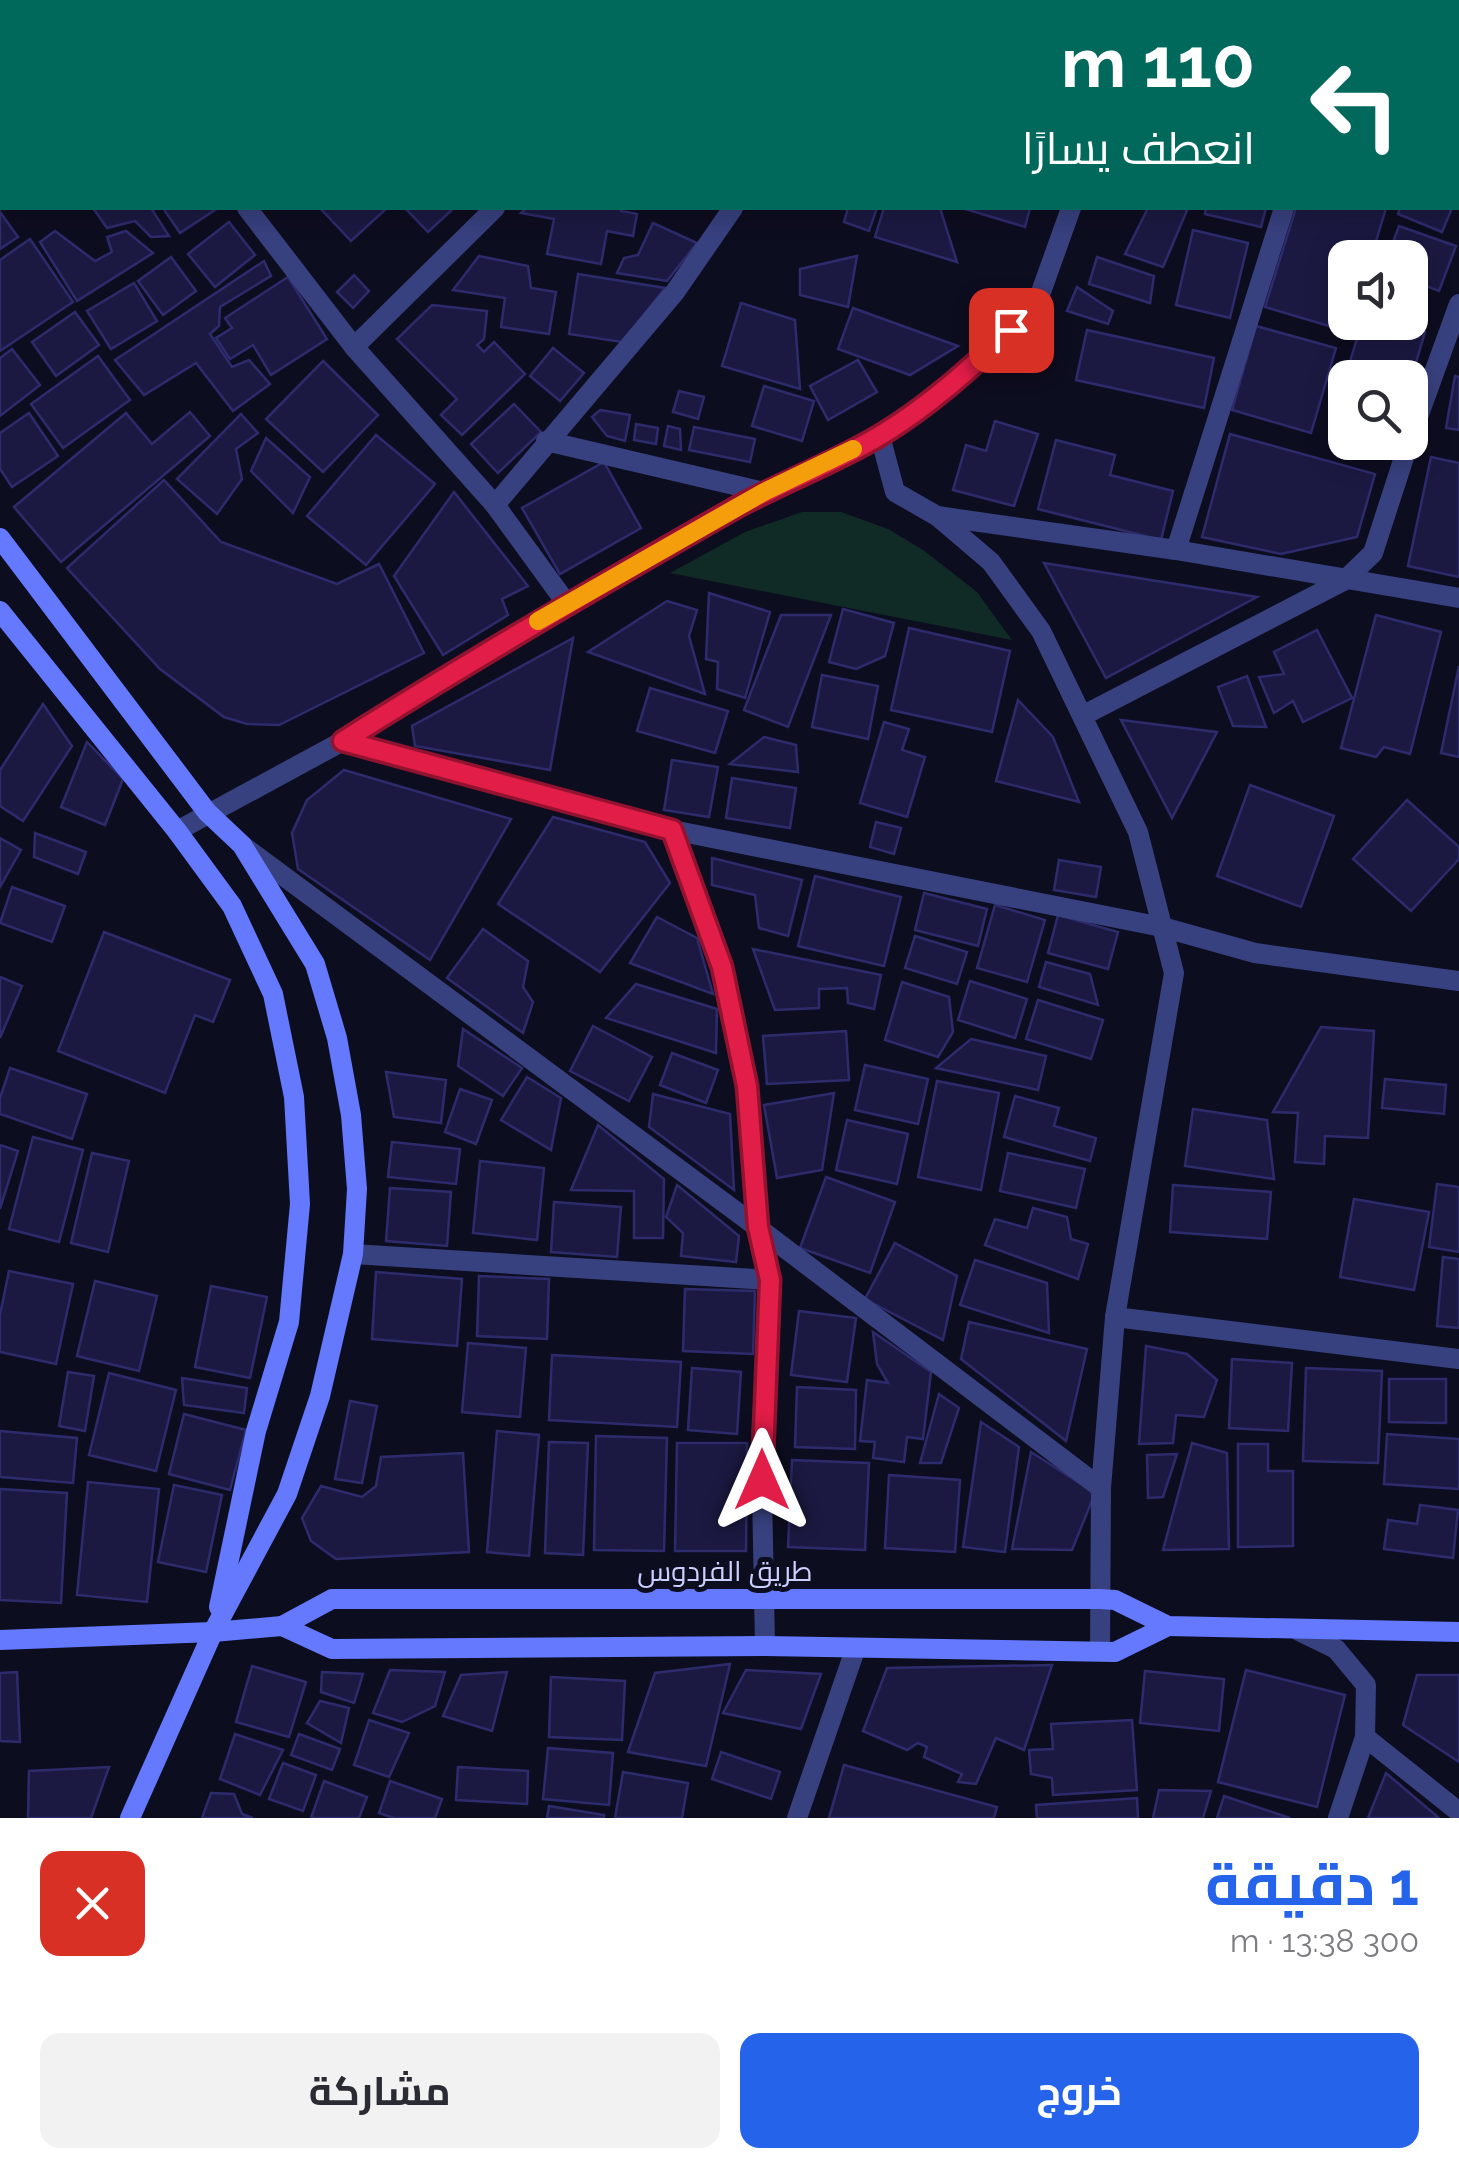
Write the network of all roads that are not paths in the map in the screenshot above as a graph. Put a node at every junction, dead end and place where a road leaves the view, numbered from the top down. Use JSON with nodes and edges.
{"nodes":[{"id":1,"x":248,"y":210,"type":"edge"},
{"id":2,"x":493,"y":210,"type":"edge"},
{"id":3,"x":732,"y":210,"type":"edge"},
{"id":4,"x":1069,"y":210,"type":"edge"},
{"id":5,"x":1283,"y":210,"type":"edge"},
{"id":6,"x":1459,"y":304,"type":"edge"},
{"id":7,"x":354,"y":347,"type":"junction"},
{"id":8,"x":1428,"y":389,"type":"edge"},
{"id":9,"x":880,"y":436,"type":"junction"},
{"id":10,"x":546,"y":441,"type":"junction"},
{"id":11,"x":1403,"y":460,"type":"edge"},
{"id":12,"x":764,"y":492,"type":"junction"},
{"id":13,"x":495,"y":505,"type":"junction"},
{"id":14,"x":937,"y":516,"type":"junction"},
{"id":15,"x":0,"y":538,"type":"edge"},
{"id":16,"x":1176,"y":550,"type":"junction"},
{"id":17,"x":1345,"y":580,"type":"junction"},
{"id":18,"x":1459,"y":598,"type":"edge"},
{"id":19,"x":567,"y":604,"type":"junction"},
{"id":20,"x":4,"y":626,"type":"edge"},
{"id":21,"x":1084,"y":715,"type":"junction"},
{"id":22,"x":343,"y":741,"type":"junction"},
{"id":23,"x":208,"y":812,"type":"junction"},
{"id":24,"x":672,"y":830,"type":"junction"},
{"id":25,"x":177,"y":831,"type":"junction"},
{"id":26,"x":242,"y":845,"type":"junction"},
{"id":27,"x":1162,"y":927,"type":"junction"},
{"id":28,"x":1459,"y":981,"type":"edge"},
{"id":29,"x":758,"y":1227,"type":"junction"},
{"id":30,"x":353,"y":1254,"type":"junction"},
{"id":31,"x":770,"y":1280,"type":"junction"},
{"id":32,"x":1115,"y":1317,"type":"junction"},
{"id":33,"x":1459,"y":1360,"type":"edge"},
{"id":34,"x":1101,"y":1488,"type":"junction"},
{"id":35,"x":766,"y":1598,"type":"junction"},
{"id":36,"x":1100,"y":1599,"type":"junction"},
{"id":37,"x":282,"y":1626,"type":"junction"},
{"id":38,"x":1168,"y":1626,"type":"junction"},
{"id":39,"x":1299,"y":1631,"type":"junction"},
{"id":40,"x":214,"y":1632,"type":"junction"},
{"id":41,"x":1459,"y":1632,"type":"edge"},
{"id":42,"x":0,"y":1640,"type":"edge"},
{"id":43,"x":765,"y":1646,"type":"junction"},
{"id":44,"x":854,"y":1650,"type":"junction"},
{"id":45,"x":1100,"y":1651,"type":"junction"},
{"id":46,"x":1366,"y":1737,"type":"junction"},
{"id":47,"x":1459,"y":1812,"type":"edge"},
{"id":48,"x":130,"y":1818,"type":"edge"},
{"id":49,"x":798,"y":1818,"type":"edge"},
{"id":50,"x":1338,"y":1818,"type":"edge"}],
"edges":[{"from":1,"to":7,"type":"street"},
{"from":2,"to":7,"type":"street"},
{"from":3,"to":10,"type":"street"},
{"from":4,"to":9,"type":"street"},
{"from":5,"to":16,"type":"street"},
{"from":6,"to":8,"type":"street"},
{"from":7,"to":13,"type":"street"},
{"from":9,"to":12,"type":"street"},
{"from":9,"to":14,"type":"street"},
{"from":10,"to":12,"type":"street"},
{"from":10,"to":13,"type":"street"},
{"from":11,"to":17,"type":"street"},
{"from":12,"to":19,"type":"street"},
{"from":13,"to":19,"type":"street"},
{"from":14,"to":16,"type":"street"},
{"from":14,"to":21,"type":"street"},
{"from":15,"to":23,"type":"main road"},
{"from":16,"to":17,"type":"street"},
{"from":17,"to":18,"type":"street"},
{"from":17,"to":21,"type":"street"},
{"from":19,"to":22,"type":"street"},
{"from":20,"to":25,"type":"main road"},
{"from":21,"to":27,"type":"street"},
{"from":22,"to":23,"type":"street"},
{"from":22,"to":24,"type":"street"},
{"from":23,"to":25,"type":"street"},
{"from":23,"to":26,"type":"main road"},
{"from":24,"to":27,"type":"street"},
{"from":24,"to":29,"type":"street"},
{"from":25,"to":40,"type":"main road"},
{"from":26,"to":29,"type":"street"},
{"from":26,"to":30,"type":"main road"},
{"from":27,"to":28,"type":"street"},
{"from":27,"to":32,"type":"street"},
{"from":29,"to":31,"type":"street"},
{"from":29,"to":34,"type":"street"},
{"from":30,"to":31,"type":"street"},
{"from":30,"to":40,"type":"main road"},
{"from":31,"to":35,"type":"street"},
{"from":32,"to":33,"type":"street"},
{"from":32,"to":34,"type":"street"},
{"from":34,"to":36,"type":"street"},
{"from":35,"to":36,"type":"main road","name":"طريق الفردوس"},
{"from":35,"to":37,"type":"main road","name":"طريق الفردوس"},
{"from":35,"to":43,"type":"street"},
{"from":36,"to":38,"type":"main road","name":"طريق الفردوس"},
{"from":36,"to":45,"type":"street"},
{"from":37,"to":40,"type":"main road","name":"طريق الفردوس"},
{"from":37,"to":43,"type":"main road","name":"طريق الفردوس"},
{"from":38,"to":39,"type":"main road","name":"طريق الفردوس"},
{"from":38,"to":45,"type":"main road","name":"طريق الفردوس"},
{"from":39,"to":41,"type":"main road","name":"طريق الفردوس"},
{"from":39,"to":46,"type":"street"},
{"from":40,"to":42,"type":"main road","name":"طريق الفردوس"},
{"from":40,"to":48,"type":"main road"},
{"from":43,"to":44,"type":"main road","name":"طريق الفردوس"},
{"from":44,"to":45,"type":"main road","name":"طريق الفردوس"},
{"from":44,"to":49,"type":"street"},
{"from":46,"to":47,"type":"street"},
{"from":46,"to":50,"type":"street"}]}
